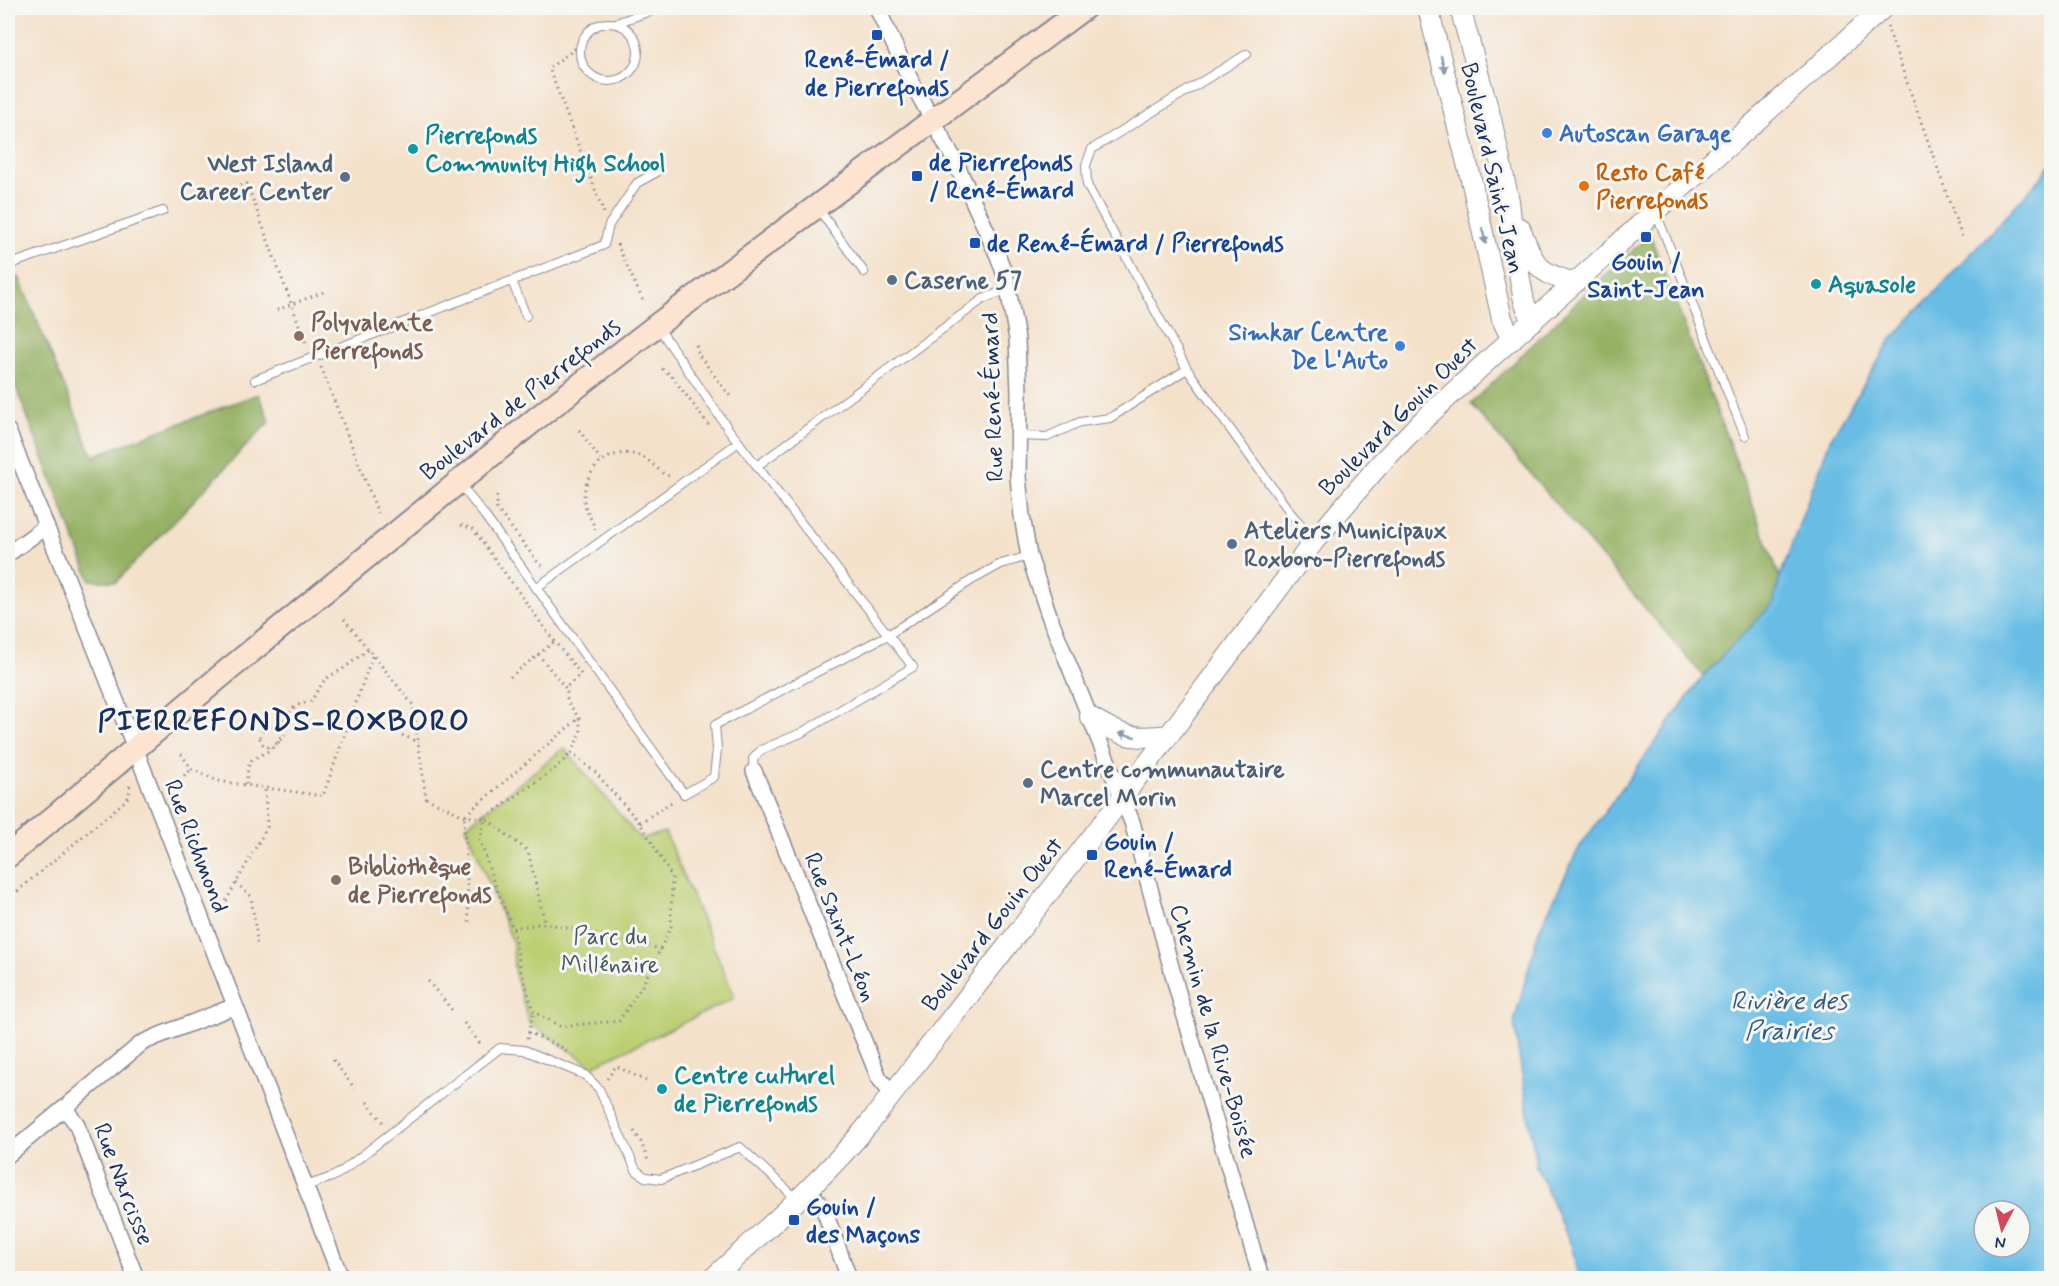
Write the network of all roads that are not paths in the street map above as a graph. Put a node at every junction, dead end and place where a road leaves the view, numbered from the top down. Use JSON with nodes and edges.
{"nodes":[{"id":1,"x":659,"y":8,"type":"edge"},
{"id":2,"x":877,"y":8,"type":"edge"},
{"id":3,"x":1084,"y":8,"type":"edge"},
{"id":4,"x":1428,"y":8,"type":"edge"},
{"id":5,"x":1460,"y":8,"type":"edge"},
{"id":6,"x":1880,"y":10,"type":"edge"},
{"id":7,"x":616,"y":23,"type":"junction"},
{"id":8,"x":1247,"y":54,"type":"dead end"},
{"id":9,"x":932,"y":121,"type":"junction"},
{"id":10,"x":657,"y":172,"type":"dead end"},
{"id":11,"x":1509,"y":201,"type":"junction"},
{"id":12,"x":817,"y":206,"type":"junction"},
{"id":13,"x":164,"y":211,"type":"dead end"},
{"id":14,"x":1656,"y":211,"type":"junction"},
{"id":15,"x":8,"y":265,"type":"edge"},
{"id":16,"x":864,"y":272,"type":"dead end"},
{"id":17,"x":512,"y":281,"type":"junction"},
{"id":18,"x":1575,"y":283,"type":"junction"},
{"id":19,"x":1008,"y":289,"type":"junction"},
{"id":20,"x":526,"y":316,"type":"dead end"},
{"id":21,"x":1534,"y":320,"type":"junction"},
{"id":22,"x":657,"y":326,"type":"junction"},
{"id":23,"x":1512,"y":339,"type":"junction"},
{"id":24,"x":1187,"y":369,"type":"junction"},
{"id":25,"x":255,"y":380,"type":"dead end"},
{"id":26,"x":8,"y":431,"type":"edge"},
{"id":27,"x":1018,"y":436,"type":"junction"},
{"id":28,"x":1745,"y":436,"type":"dead end"},
{"id":29,"x":739,"y":442,"type":"junction"},
{"id":30,"x":757,"y":466,"type":"junction"},
{"id":31,"x":458,"y":482,"type":"junction"},
{"id":32,"x":45,"y":527,"type":"junction"},
{"id":33,"x":1316,"y":540,"type":"junction"},
{"id":34,"x":8,"y":554,"type":"edge"},
{"id":35,"x":1029,"y":556,"type":"junction"},
{"id":36,"x":536,"y":588,"type":"junction"},
{"id":37,"x":888,"y":635,"type":"junction"},
{"id":38,"x":1090,"y":717,"type":"junction"},
{"id":39,"x":1168,"y":735,"type":"junction"},
{"id":40,"x":135,"y":748,"type":"junction"},
{"id":41,"x":754,"y":771,"type":"joint"},
{"id":42,"x":1122,"y":796,"type":"junction"},
{"id":43,"x":8,"y":856,"type":"edge"},
{"id":44,"x":235,"y":1006,"type":"junction"},
{"id":45,"x":893,"y":1095,"type":"junction"},
{"id":46,"x":65,"y":1108,"type":"junction"},
{"id":47,"x":8,"y":1155,"type":"edge"},
{"id":48,"x":306,"y":1186,"type":"junction"},
{"id":49,"x":803,"y":1195,"type":"junction"},
{"id":50,"x":136,"y":1278,"type":"edge"},
{"id":51,"x":341,"y":1278,"type":"edge"},
{"id":52,"x":713,"y":1278,"type":"edge"},
{"id":53,"x":849,"y":1278,"type":"edge"},
{"id":54,"x":1261,"y":1278,"type":"edge"}],
"edges":[{"from":1,"to":7,"type":"lane"},
{"from":2,"to":9,"type":"street","name":"Rue René-Émard"},
{"from":3,"to":9,"type":"main road","name":"Boulevard de Pierrefonds"},
{"from":4,"to":23,"type":"street","name":"Boulevard Saint-Jean","one_way":true},
{"from":5,"to":11,"type":"street","name":"Boulevard Saint-Jean"},
{"from":6,"to":14,"type":"street","name":"Boulevard Gouin Ouest"},
{"from":7,"to":7,"type":"lane"},
{"from":8,"to":24,"type":"lane"},
{"from":9,"to":12,"type":"main road","name":"Boulevard de Pierrefonds"},
{"from":9,"to":19,"type":"street","name":"Rue René-Émard"},
{"from":10,"to":17,"type":"lane"},
{"from":11,"to":18,"type":"street"},
{"from":11,"to":21,"type":"street","name":"Boulevard Saint-Jean"},
{"from":12,"to":16,"type":"lane"},
{"from":12,"to":22,"type":"main road","name":"Boulevard de Pierrefonds"},
{"from":13,"to":15,"type":"lane"},
{"from":14,"to":18,"type":"street","name":"Boulevard Gouin Ouest"},
{"from":14,"to":28,"type":"lane"},
{"from":17,"to":20,"type":"lane"},
{"from":17,"to":25,"type":"lane"},
{"from":18,"to":21,"type":"street","name":"Boulevard Gouin Ouest"},
{"from":19,"to":27,"type":"street","name":"Rue René-Émard"},
{"from":19,"to":30,"type":"lane"},
{"from":21,"to":23,"type":"street","name":"Boulevard Gouin Ouest"},
{"from":22,"to":29,"type":"lane"},
{"from":22,"to":31,"type":"main road","name":"Boulevard de Pierrefonds"},
{"from":23,"to":33,"type":"street","name":"Boulevard Gouin Ouest"},
{"from":24,"to":27,"type":"lane"},
{"from":24,"to":33,"type":"lane"},
{"from":26,"to":32,"type":"street","name":"Rue Richmond"},
{"from":27,"to":35,"type":"street","name":"Rue René-Émard"},
{"from":29,"to":30,"type":"lane"},
{"from":29,"to":36,"type":"lane"},
{"from":30,"to":37,"type":"lane"},
{"from":31,"to":36,"type":"lane"},
{"from":31,"to":40,"type":"main road","name":"Boulevard de Pierrefonds"},
{"from":32,"to":34,"type":"street"},
{"from":32,"to":40,"type":"street","name":"Rue Richmond"},
{"from":33,"to":39,"type":"street","name":"Boulevard Gouin Ouest"},
{"from":35,"to":37,"type":"lane"},
{"from":35,"to":38,"type":"street","name":"Rue René-Émard"},
{"from":36,"to":37,"type":"lane"},
{"from":37,"to":41,"type":"lane"},
{"from":39,"to":38,"type":"street","one_way":true},
{"from":38,"to":42,"type":"street","name":"Rue René-Émard"},
{"from":39,"to":42,"type":"street","name":"Boulevard Gouin Ouest"},
{"from":40,"to":43,"type":"main road","name":"Boulevard de Pierrefonds"},
{"from":40,"to":44,"type":"street","name":"Rue Richmond"},
{"from":41,"to":45,"type":"street","name":"Rue Saint-Léon"},
{"from":42,"to":45,"type":"street","name":"Boulevard Gouin Ouest"},
{"from":42,"to":54,"type":"street","name":"Chemin de la Rive-Boisée"},
{"from":44,"to":46,"type":"street"},
{"from":44,"to":48,"type":"street","name":"Rue Richmond"},
{"from":45,"to":49,"type":"street","name":"Boulevard Gouin Ouest"},
{"from":46,"to":47,"type":"street"},
{"from":46,"to":50,"type":"street","name":"Rue Narcisse"},
{"from":48,"to":49,"type":"lane"},
{"from":48,"to":51,"type":"street","name":"Rue Richmond"},
{"from":49,"to":52,"type":"street","name":"Boulevard Gouin Ouest"},
{"from":49,"to":53,"type":"street"}]}
